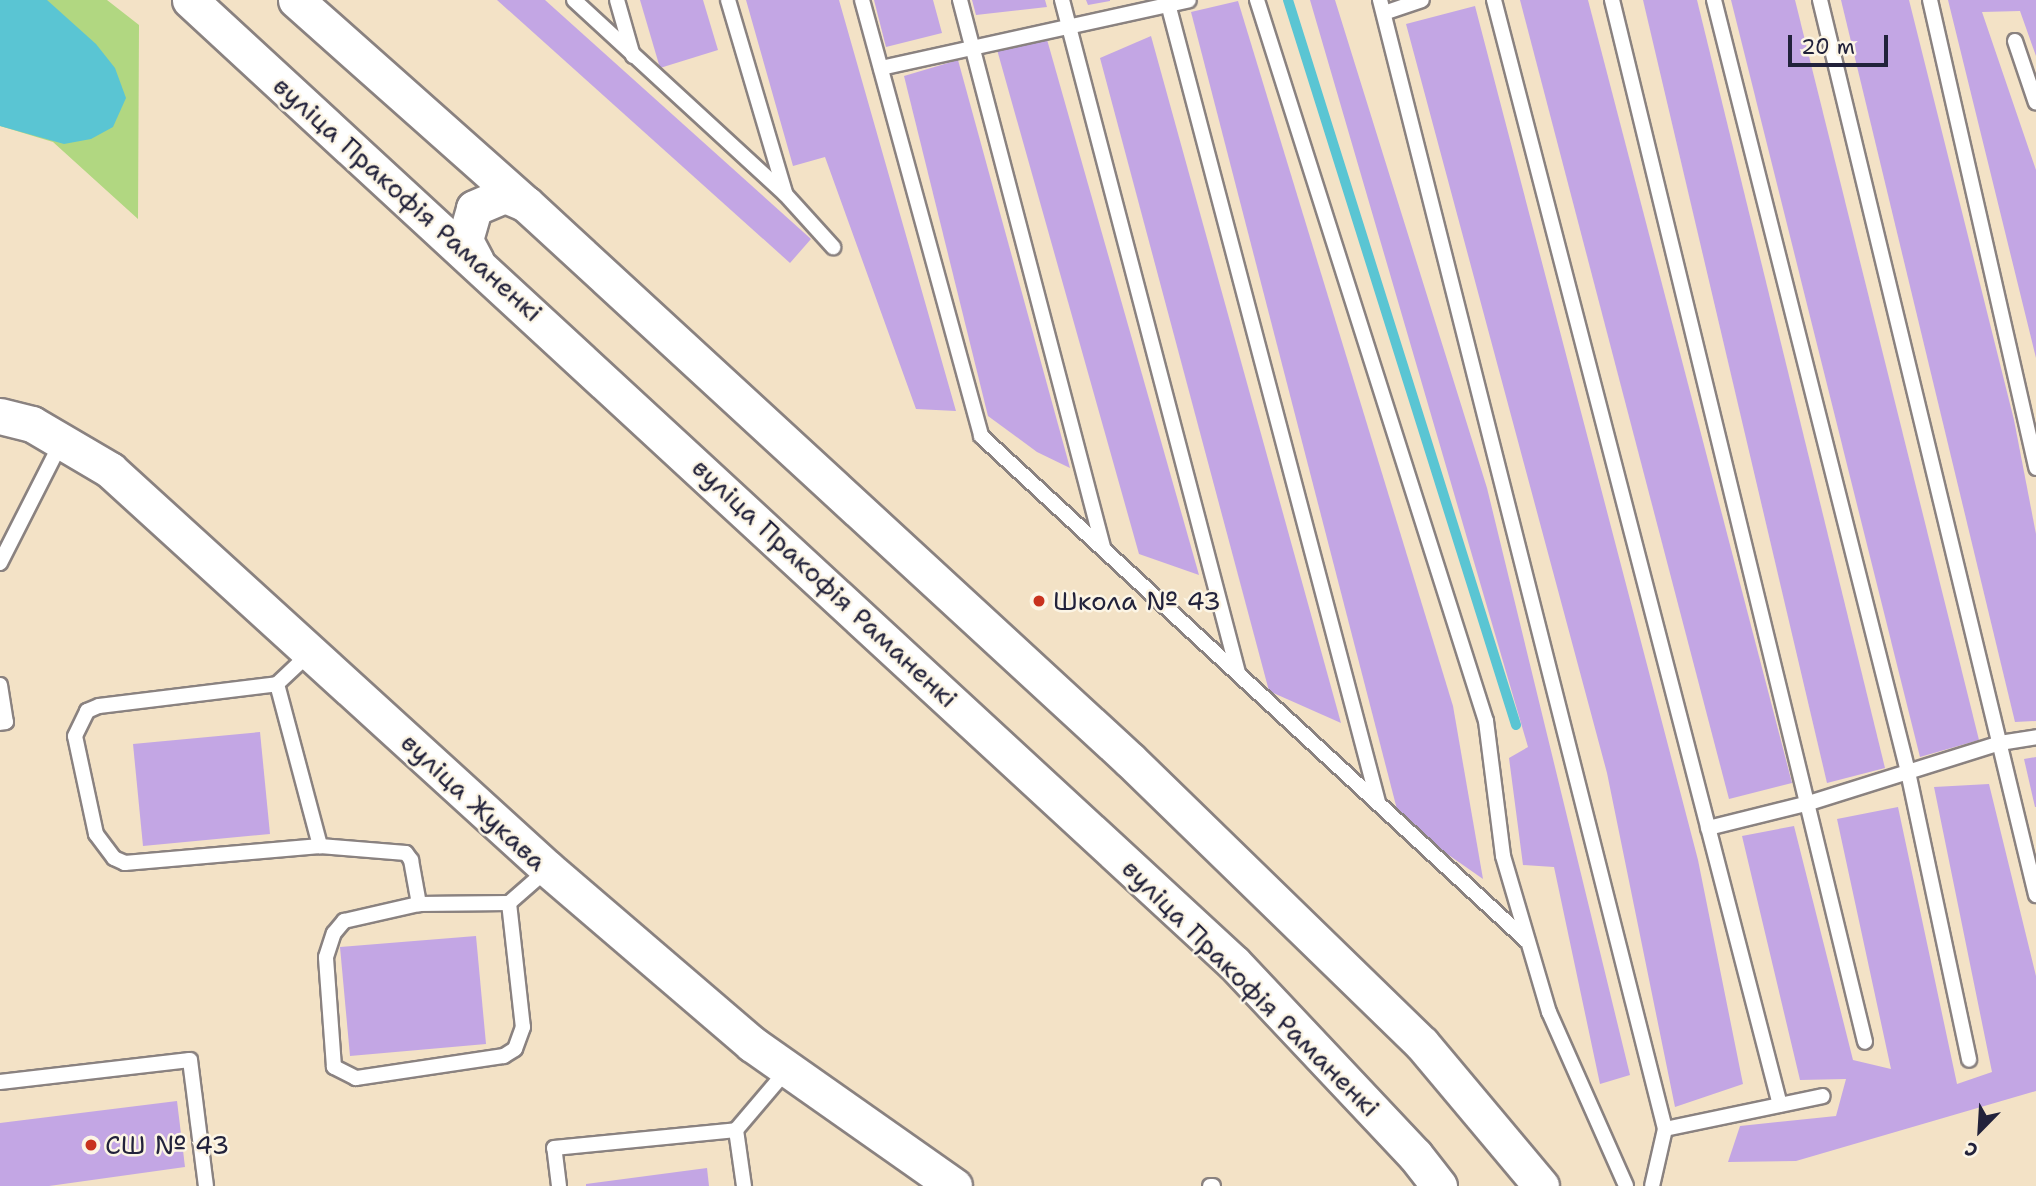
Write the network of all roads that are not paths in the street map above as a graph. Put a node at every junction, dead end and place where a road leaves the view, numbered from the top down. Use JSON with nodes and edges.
{"nodes":[{"id":1,"x":190,"y":0,"type":"edge"},
{"id":2,"x":296,"y":0,"type":"edge"},
{"id":3,"x":574,"y":0,"type":"edge"},
{"id":4,"x":617,"y":0,"type":"edge"},
{"id":5,"x":728,"y":0,"type":"edge"},
{"id":6,"x":862,"y":0,"type":"edge"},
{"id":7,"x":960,"y":0,"type":"edge"},
{"id":8,"x":1062,"y":0,"type":"edge"},
{"id":9,"x":1189,"y":0,"type":"edge"},
{"id":10,"x":1257,"y":0,"type":"edge"},
{"id":11,"x":1422,"y":0,"type":"edge"},
{"id":12,"x":1494,"y":0,"type":"edge"},
{"id":13,"x":1612,"y":0,"type":"edge"},
{"id":14,"x":1714,"y":0,"type":"edge"},
{"id":15,"x":1820,"y":0,"type":"edge"},
{"id":16,"x":1930,"y":0,"type":"edge"},
{"id":17,"x":1168,"y":2,"type":"edge"},
{"id":18,"x":1382,"y":6,"type":"edge"},
{"id":19,"x":1070,"y":26,"type":"junction"},
{"id":20,"x":2015,"y":41,"type":"dead end"},
{"id":21,"x":974,"y":47,"type":"junction"},
{"id":22,"x":633,"y":56,"type":"junction"},
{"id":23,"x":881,"y":68,"type":"junction"},
{"id":24,"x":2036,"y":103,"type":"edge"},
{"id":25,"x":785,"y":194,"type":"junction"},
{"id":26,"x":526,"y":204,"type":"junction"},
{"id":27,"x":833,"y":247,"type":"dead end"},
{"id":28,"x":476,"y":261,"type":"junction"},
{"id":29,"x":0,"y":416,"type":"edge"},
{"id":30,"x":62,"y":440,"type":"junction"},
{"id":31,"x":2036,"y":468,"type":"edge"},
{"id":32,"x":1103,"y":549,"type":"junction"},
{"id":33,"x":0,"y":563,"type":"edge"},
{"id":34,"x":310,"y":652,"type":"junction"},
{"id":35,"x":1239,"y":674,"type":"junction"},
{"id":36,"x":277,"y":684,"type":"junction"},
{"id":37,"x":0,"y":685,"type":"edge"},
{"id":38,"x":0,"y":723,"type":"edge"},
{"id":39,"x":2036,"y":737,"type":"edge"},
{"id":40,"x":2000,"y":743,"type":"junction"},
{"id":41,"x":1908,"y":772,"type":"junction"},
{"id":42,"x":1378,"y":803,"type":"junction"},
{"id":43,"x":1809,"y":803,"type":"junction"},
{"id":44,"x":1708,"y":828,"type":"junction"},
{"id":45,"x":320,"y":846,"type":"junction"},
{"id":46,"x":548,"y":870,"type":"junction"},
{"id":47,"x":2036,"y":895,"type":"edge"},
{"id":48,"x":509,"y":903,"type":"junction"},
{"id":49,"x":419,"y":904,"type":"junction"},
{"id":50,"x":1528,"y":942,"type":"junction"},
{"id":51,"x":1865,"y":1042,"type":"dead end"},
{"id":52,"x":1969,"y":1060,"type":"dead end"},
{"id":53,"x":786,"y":1071,"type":"junction"},
{"id":54,"x":0,"y":1082,"type":"edge"},
{"id":55,"x":1823,"y":1096,"type":"dead end"},
{"id":56,"x":1780,"y":1105,"type":"junction"},
{"id":57,"x":1665,"y":1129,"type":"junction"},
{"id":58,"x":736,"y":1130,"type":"junction"},
{"id":59,"x":206,"y":1186,"type":"edge"},
{"id":60,"x":559,"y":1186,"type":"edge"},
{"id":61,"x":744,"y":1186,"type":"edge"},
{"id":62,"x":954,"y":1186,"type":"edge"},
{"id":63,"x":1439,"y":1186,"type":"edge"},
{"id":64,"x":1541,"y":1186,"type":"edge"},
{"id":65,"x":1626,"y":1186,"type":"edge"},
{"id":66,"x":1652,"y":1186,"type":"edge"}],
"edges":[{"from":1,"to":28,"type":"street","name":"вуліца Пракофія Раманенкі"},
{"from":2,"to":26,"type":"street"},
{"from":3,"to":22,"type":"lane"},
{"from":4,"to":22,"type":"lane"},
{"from":5,"to":25,"type":"lane"},
{"from":6,"to":23,"type":"lane"},
{"from":7,"to":21,"type":"lane"},
{"from":8,"to":19,"type":"lane"},
{"from":9,"to":17,"type":"lane"},
{"from":10,"to":50,"type":"lane"},
{"from":11,"to":18,"type":"lane"},
{"from":12,"to":44,"type":"lane"},
{"from":13,"to":43,"type":"lane"},
{"from":14,"to":41,"type":"lane"},
{"from":15,"to":40,"type":"lane"},
{"from":16,"to":31,"type":"lane"},
{"from":17,"to":19,"type":"lane"},
{"from":17,"to":42,"type":"lane"},
{"from":18,"to":57,"type":"lane"},
{"from":19,"to":21,"type":"lane"},
{"from":19,"to":35,"type":"lane"},
{"from":20,"to":24,"type":"lane"},
{"from":21,"to":23,"type":"lane"},
{"from":21,"to":32,"type":"lane"},
{"from":22,"to":25,"type":"lane"},
{"from":23,"to":32,"type":"lane"},
{"from":25,"to":27,"type":"lane"},
{"from":26,"to":28,"type":"street"},
{"from":26,"to":64,"type":"street"},
{"from":28,"to":63,"type":"street","name":"вуліца Пракофія Раманенкі"},
{"from":29,"to":30,"type":"street","name":"вуліца Жукава"},
{"from":30,"to":33,"type":"lane"},
{"from":30,"to":34,"type":"street","name":"вуліца Жукава"},
{"from":32,"to":35,"type":"lane"},
{"from":34,"to":36,"type":"lane"},
{"from":34,"to":46,"type":"street","name":"вуліца Жукава"},
{"from":35,"to":42,"type":"lane"},
{"from":36,"to":45,"type":"lane"},
{"from":36,"to":45,"type":"lane"},
{"from":37,"to":38,"type":"lane"},
{"from":39,"to":40,"type":"lane"},
{"from":40,"to":41,"type":"lane"},
{"from":40,"to":47,"type":"lane"},
{"from":41,"to":43,"type":"lane"},
{"from":41,"to":52,"type":"lane"},
{"from":42,"to":50,"type":"lane"},
{"from":43,"to":44,"type":"lane"},
{"from":43,"to":51,"type":"lane"},
{"from":44,"to":56,"type":"lane"},
{"from":45,"to":49,"type":"lane"},
{"from":46,"to":48,"type":"lane"},
{"from":46,"to":53,"type":"street","name":"вуліца Жукава"},
{"from":48,"to":49,"type":"lane"},
{"from":48,"to":49,"type":"lane"},
{"from":50,"to":65,"type":"lane"},
{"from":53,"to":58,"type":"lane"},
{"from":53,"to":62,"type":"street","name":"вуліца Жукава"},
{"from":54,"to":59,"type":"lane"},
{"from":55,"to":56,"type":"lane"},
{"from":56,"to":57,"type":"lane"},
{"from":57,"to":66,"type":"lane"},
{"from":58,"to":60,"type":"lane"},
{"from":58,"to":61,"type":"lane"}]}
